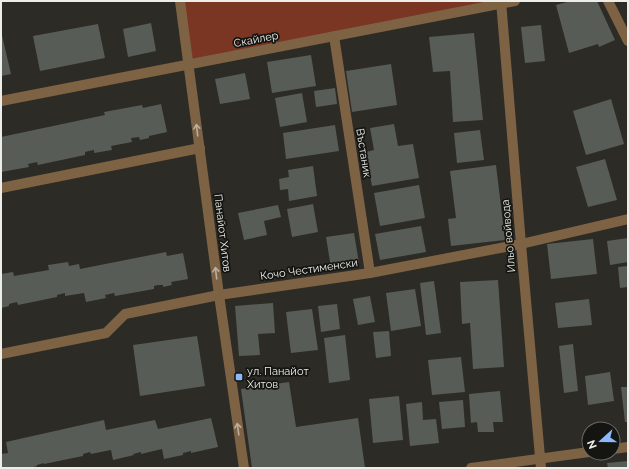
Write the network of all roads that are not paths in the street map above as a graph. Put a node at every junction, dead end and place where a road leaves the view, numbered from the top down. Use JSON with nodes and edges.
{"nodes":[{"id":1,"x":180,"y":1,"type":"edge"},
{"id":2,"x":515,"y":1,"type":"edge"},
{"id":3,"x":608,"y":1,"type":"edge"},
{"id":4,"x":501,"y":2,"type":"edge"},
{"id":5,"x":334,"y":36,"type":"junction"},
{"id":6,"x":628,"y":41,"type":"edge"},
{"id":7,"x":189,"y":64,"type":"junction"},
{"id":8,"x":1,"y":101,"type":"edge"},
{"id":9,"x":200,"y":148,"type":"junction"},
{"id":10,"x":1,"y":188,"type":"edge"},
{"id":11,"x":628,"y":219,"type":"edge"},
{"id":12,"x":521,"y":244,"type":"junction"},
{"id":13,"x":370,"y":273,"type":"junction"},
{"id":14,"x":219,"y":295,"type":"junction"},
{"id":15,"x":1,"y":354,"type":"edge"},
{"id":16,"x":581,"y":454,"type":"edge"},
{"id":17,"x":540,"y":463,"type":"edge"},
{"id":18,"x":244,"y":468,"type":"edge"},
{"id":19,"x":471,"y":468,"type":"edge"}],
"edges":[{"from":1,"to":7,"type":"street","name":"Панайот Хитов"},
{"from":2,"to":4,"type":"street","name":"Скайлер"},
{"from":3,"to":6,"type":"street"},
{"from":4,"to":5,"type":"street","name":"Скайлер"},
{"from":4,"to":12,"type":"street","name":"Ильо войвода"},
{"from":5,"to":7,"type":"street","name":"Скайлер"},
{"from":5,"to":13,"type":"street","name":"Въстаник"},
{"from":7,"to":8,"type":"street","name":"Скайлер"},
{"from":9,"to":7,"type":"street","name":"Панайот Хитов","one_way":true},
{"from":9,"to":10,"type":"street"},
{"from":14,"to":9,"type":"street","name":"Панайот Хитов","one_way":true},
{"from":11,"to":12,"type":"street","name":"Кочо Честименски"},
{"from":12,"to":13,"type":"street","name":"Кочо Честименски"},
{"from":12,"to":17,"type":"street","name":"Ильо войвода"},
{"from":13,"to":14,"type":"street","name":"Кочо Честименски"},
{"from":14,"to":15,"type":"street","name":"Кочо Честименски"},
{"from":18,"to":14,"type":"street","name":"Панайот Хитов","one_way":true},
{"from":16,"to":17,"type":"street"},
{"from":17,"to":19,"type":"street"}]}
